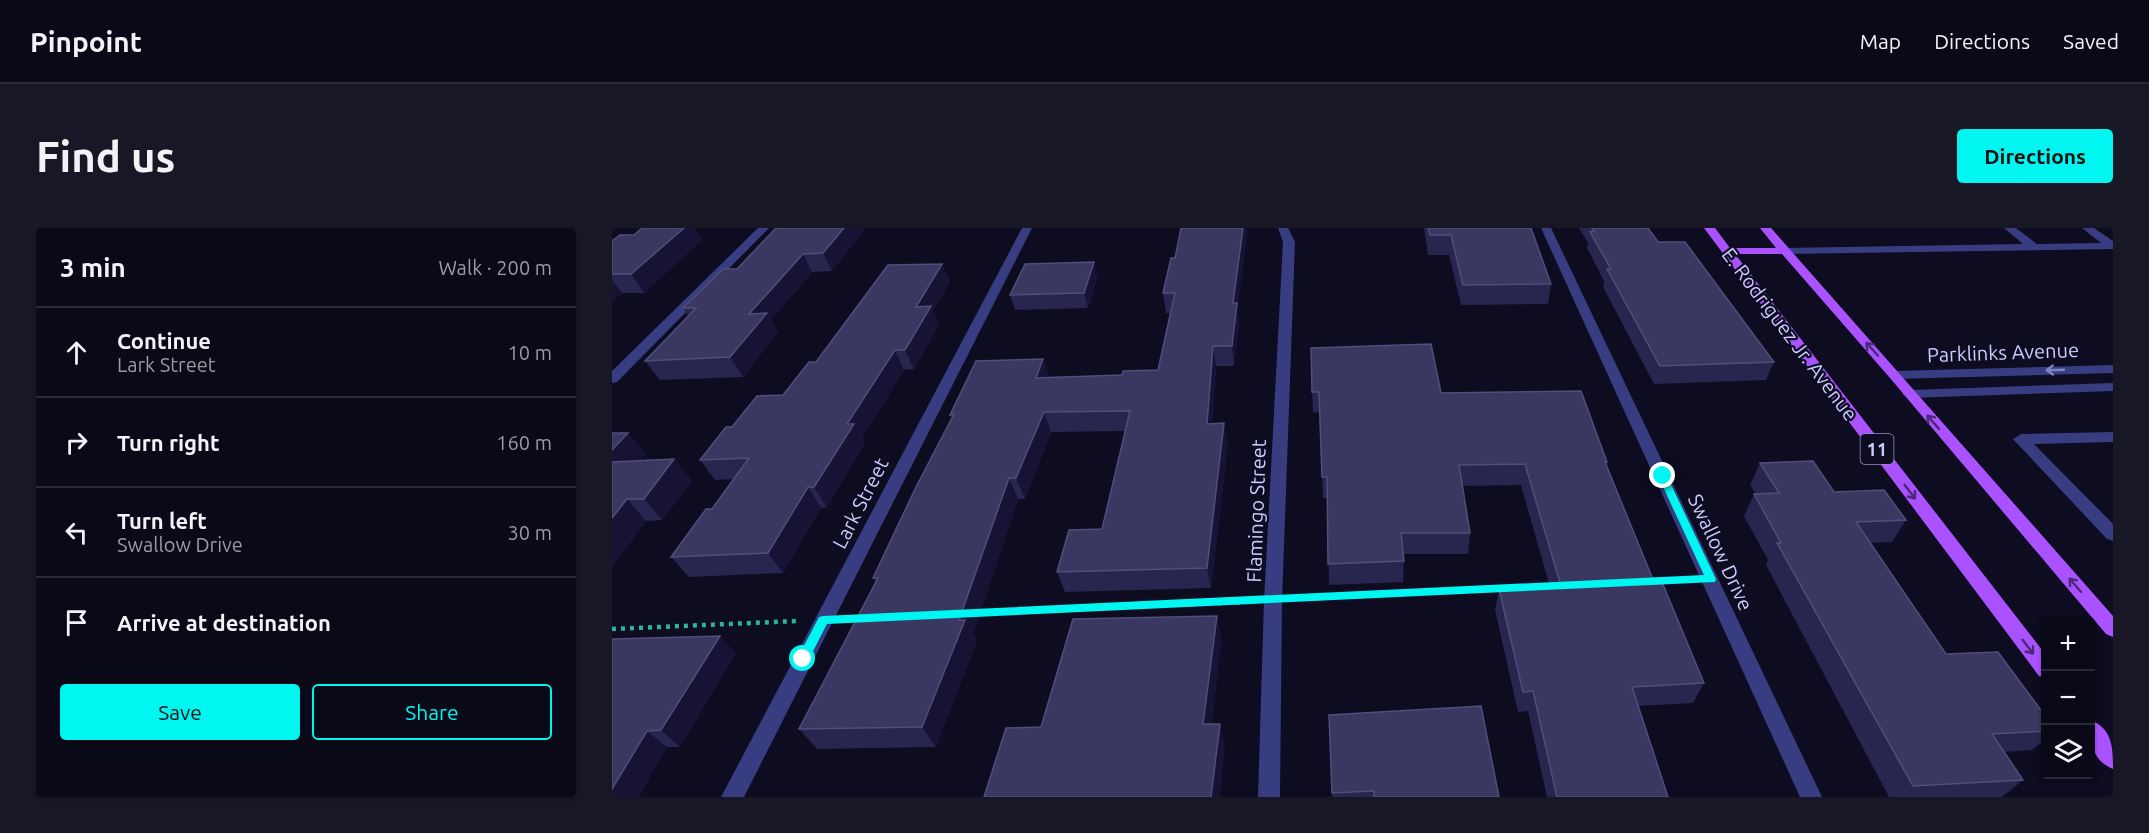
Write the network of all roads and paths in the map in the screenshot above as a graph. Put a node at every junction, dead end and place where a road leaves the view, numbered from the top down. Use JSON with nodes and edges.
{"nodes":[{"id":1,"x":764,"y":228,"type":"edge"},
{"id":2,"x":1027,"y":228,"type":"edge"},
{"id":3,"x":1283,"y":228,"type":"edge"},
{"id":4,"x":1546,"y":228,"type":"edge"},
{"id":5,"x":1709,"y":228,"type":"edge"},
{"id":6,"x":1764,"y":228,"type":"edge"},
{"id":7,"x":2009,"y":228,"type":"edge"},
{"id":8,"x":2087,"y":228,"type":"edge"},
{"id":9,"x":2113,"y":246,"type":"edge"},
{"id":10,"x":2034,"y":247,"type":"junction"},
{"id":11,"x":1727,"y":251,"type":"junction"},
{"id":12,"x":1784,"y":251,"type":"junction"},
{"id":13,"x":2113,"y":369,"type":"edge"},
{"id":14,"x":614,"y":375,"type":"edge"},
{"id":15,"x":1895,"y":375,"type":"junction"},
{"id":16,"x":2113,"y":387,"type":"edge"},
{"id":17,"x":1909,"y":394,"type":"junction"},
{"id":18,"x":2113,"y":436,"type":"edge"},
{"id":19,"x":2113,"y":535,"type":"edge"},
{"id":20,"x":1711,"y":579,"type":"junction"},
{"id":21,"x":1640,"y":582,"type":"edge"},
{"id":22,"x":1510,"y":589,"type":"edge"},
{"id":23,"x":1273,"y":601,"type":"junction"},
{"id":24,"x":965,"y":614,"type":"edge"},
{"id":25,"x":823,"y":620,"type":"junction"},
{"id":26,"x":612,"y":628,"type":"edge"},
{"id":27,"x":2113,"y":630,"type":"edge"},
{"id":28,"x":2041,"y":663,"type":"edge"},
{"id":29,"x":2095,"y":734,"type":"edge"},
{"id":30,"x":2113,"y":759,"type":"edge"},
{"id":31,"x":732,"y":797,"type":"edge"},
{"id":32,"x":1269,"y":797,"type":"edge"},
{"id":33,"x":1811,"y":797,"type":"edge"}],
"edges":[{"from":1,"to":14,"type":"street"},
{"from":2,"to":25,"type":"street","name":"Lark Street"},
{"from":3,"to":23,"type":"street","name":"Flamingo Street"},
{"from":4,"to":20,"type":"street","name":"Swallow Drive"},
{"from":5,"to":11,"type":"main road","name":"E. Rodriguez Jr. Avenue","number":"11"},
{"from":6,"to":12,"type":"main road"},
{"from":7,"to":10,"type":"street"},
{"from":8,"to":9,"type":"street"},
{"from":9,"to":10,"type":"street"},
{"from":10,"to":12,"type":"street"},
{"from":11,"to":12,"type":"main road"},
{"from":11,"to":28,"type":"main road","name":"E. Rodriguez Jr. Avenue","number":"11","one_way":true},
{"from":15,"to":12,"type":"main road","one_way":true},
{"from":13,"to":15,"type":"street","name":"Parklinks Avenue","one_way":true},
{"from":15,"to":17,"type":"main road"},
{"from":16,"to":17,"type":"street","name":"Parklinks Avenue"},
{"from":27,"to":17,"type":"main road","one_way":true},
{"from":18,"to":19,"type":"street"},
{"from":20,"to":21,"type":"path"},
{"from":20,"to":33,"type":"street","name":"Swallow Drive"},
{"from":22,"to":23,"type":"path"},
{"from":23,"to":24,"type":"path"},
{"from":23,"to":32,"type":"street","name":"Flamingo Street"},
{"from":25,"to":26,"type":"path"},
{"from":25,"to":31,"type":"street","name":"Lark Street"},
{"from":29,"to":30,"type":"main road"}]}
